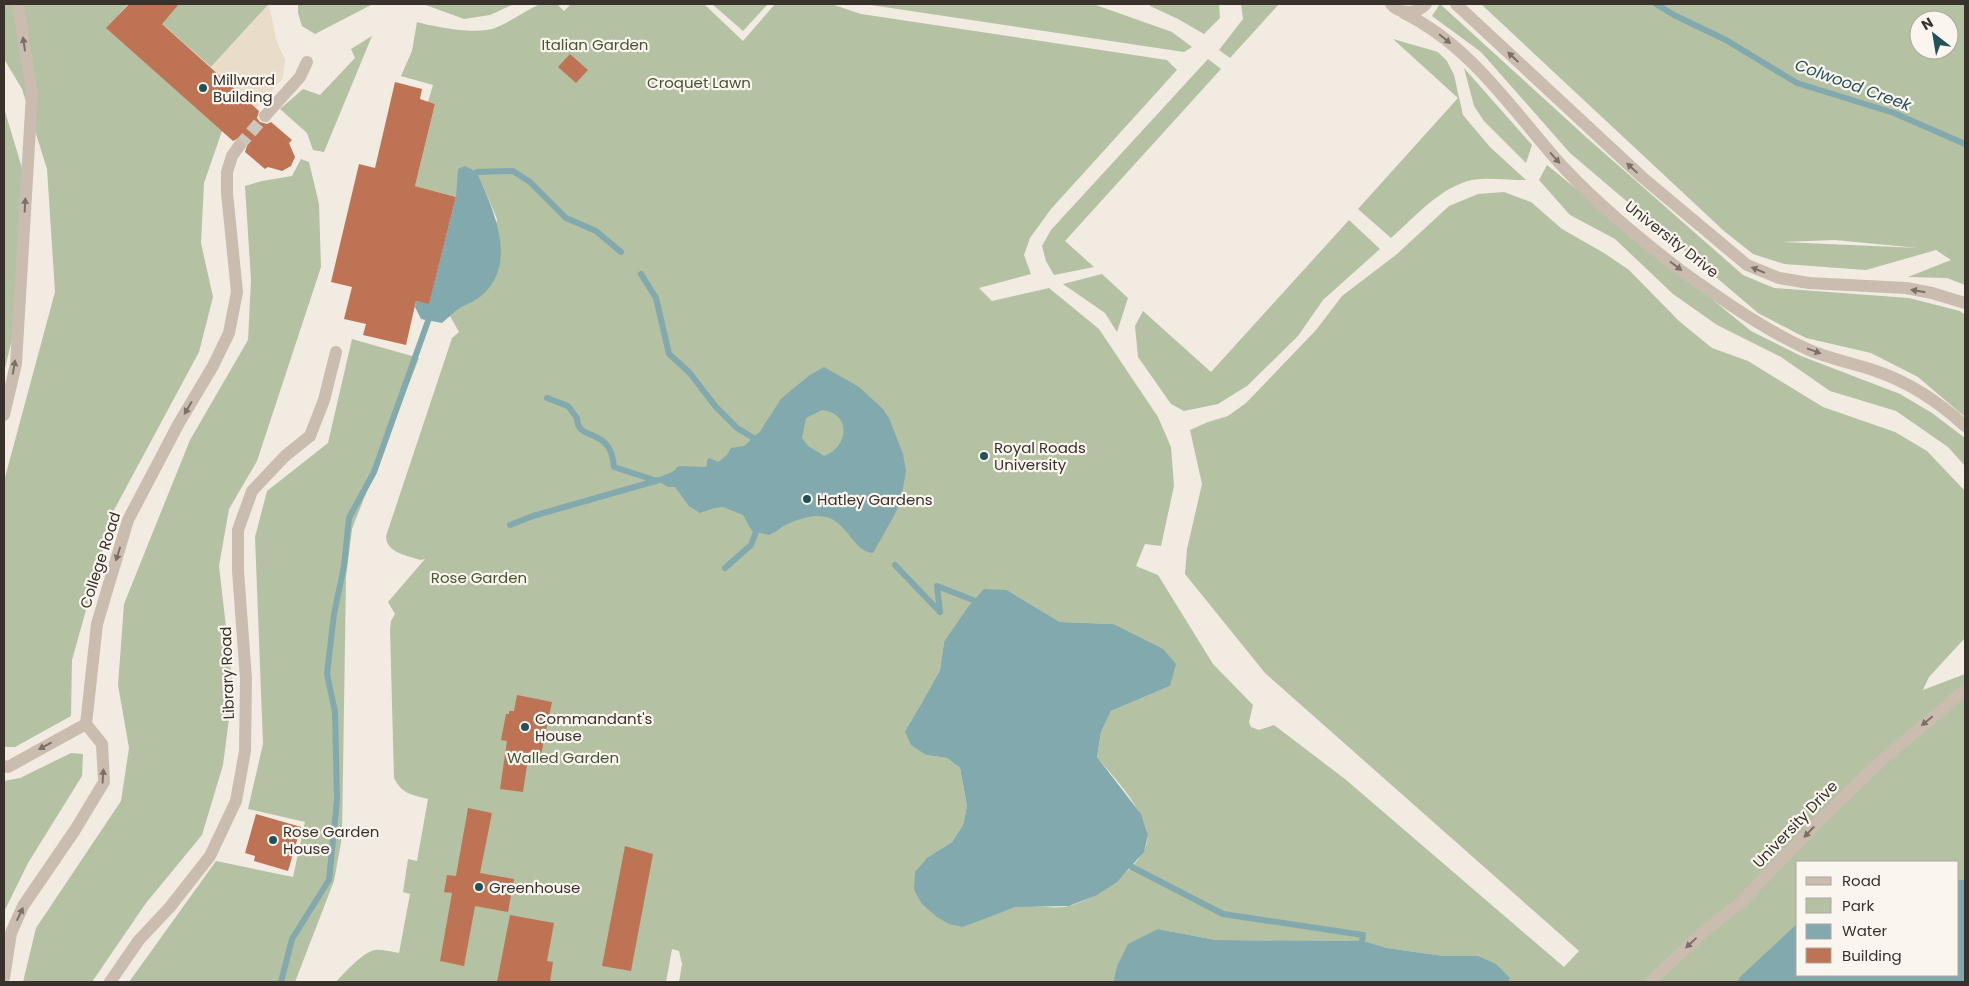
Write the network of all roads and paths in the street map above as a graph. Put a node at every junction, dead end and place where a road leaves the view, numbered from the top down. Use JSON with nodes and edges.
{"nodes":[{"id":1,"x":18,"y":4,"type":"edge"},
{"id":2,"x":1391,"y":4,"type":"edge"},
{"id":3,"x":1426,"y":4,"type":"edge"},
{"id":4,"x":1456,"y":4,"type":"edge"},
{"id":5,"x":1404,"y":13,"type":"junction"},
{"id":6,"x":307,"y":62,"type":"dead end"},
{"id":7,"x":265,"y":116,"type":"tunnel mouth"},
{"id":8,"x":239,"y":146,"type":"tunnel mouth"},
{"id":9,"x":1965,"y":303,"type":"edge"},
{"id":10,"x":336,"y":352,"type":"dead end"},
{"id":11,"x":4,"y":415,"type":"edge"},
{"id":12,"x":1965,"y":426,"type":"edge"},
{"id":13,"x":1965,"y":690,"type":"edge"},
{"id":14,"x":86,"y":724,"type":"junction"},
{"id":15,"x":4,"y":766,"type":"edge"},
{"id":16,"x":4,"y":978,"type":"edge"},
{"id":17,"x":110,"y":982,"type":"edge"},
{"id":18,"x":1650,"y":982,"type":"edge"}],
"edges":[{"from":11,"to":1,"type":"street","one_way":true},
{"from":2,"to":5,"type":"street","name":"University Drive"},
{"from":3,"to":5,"type":"street"},
{"from":9,"to":4,"type":"street","name":"University Drive","one_way":true},
{"from":5,"to":12,"type":"street","name":"University Drive","one_way":true},
{"from":6,"to":7,"type":"street"},
{"from":8,"to":14,"type":"street","name":"College Road","one_way":true},
{"from":10,"to":17,"type":"street","name":"Library Road"},
{"from":13,"to":18,"type":"street","name":"University Drive","one_way":true},
{"from":14,"to":15,"type":"street","one_way":true},
{"from":16,"to":14,"type":"street","one_way":true}]}
